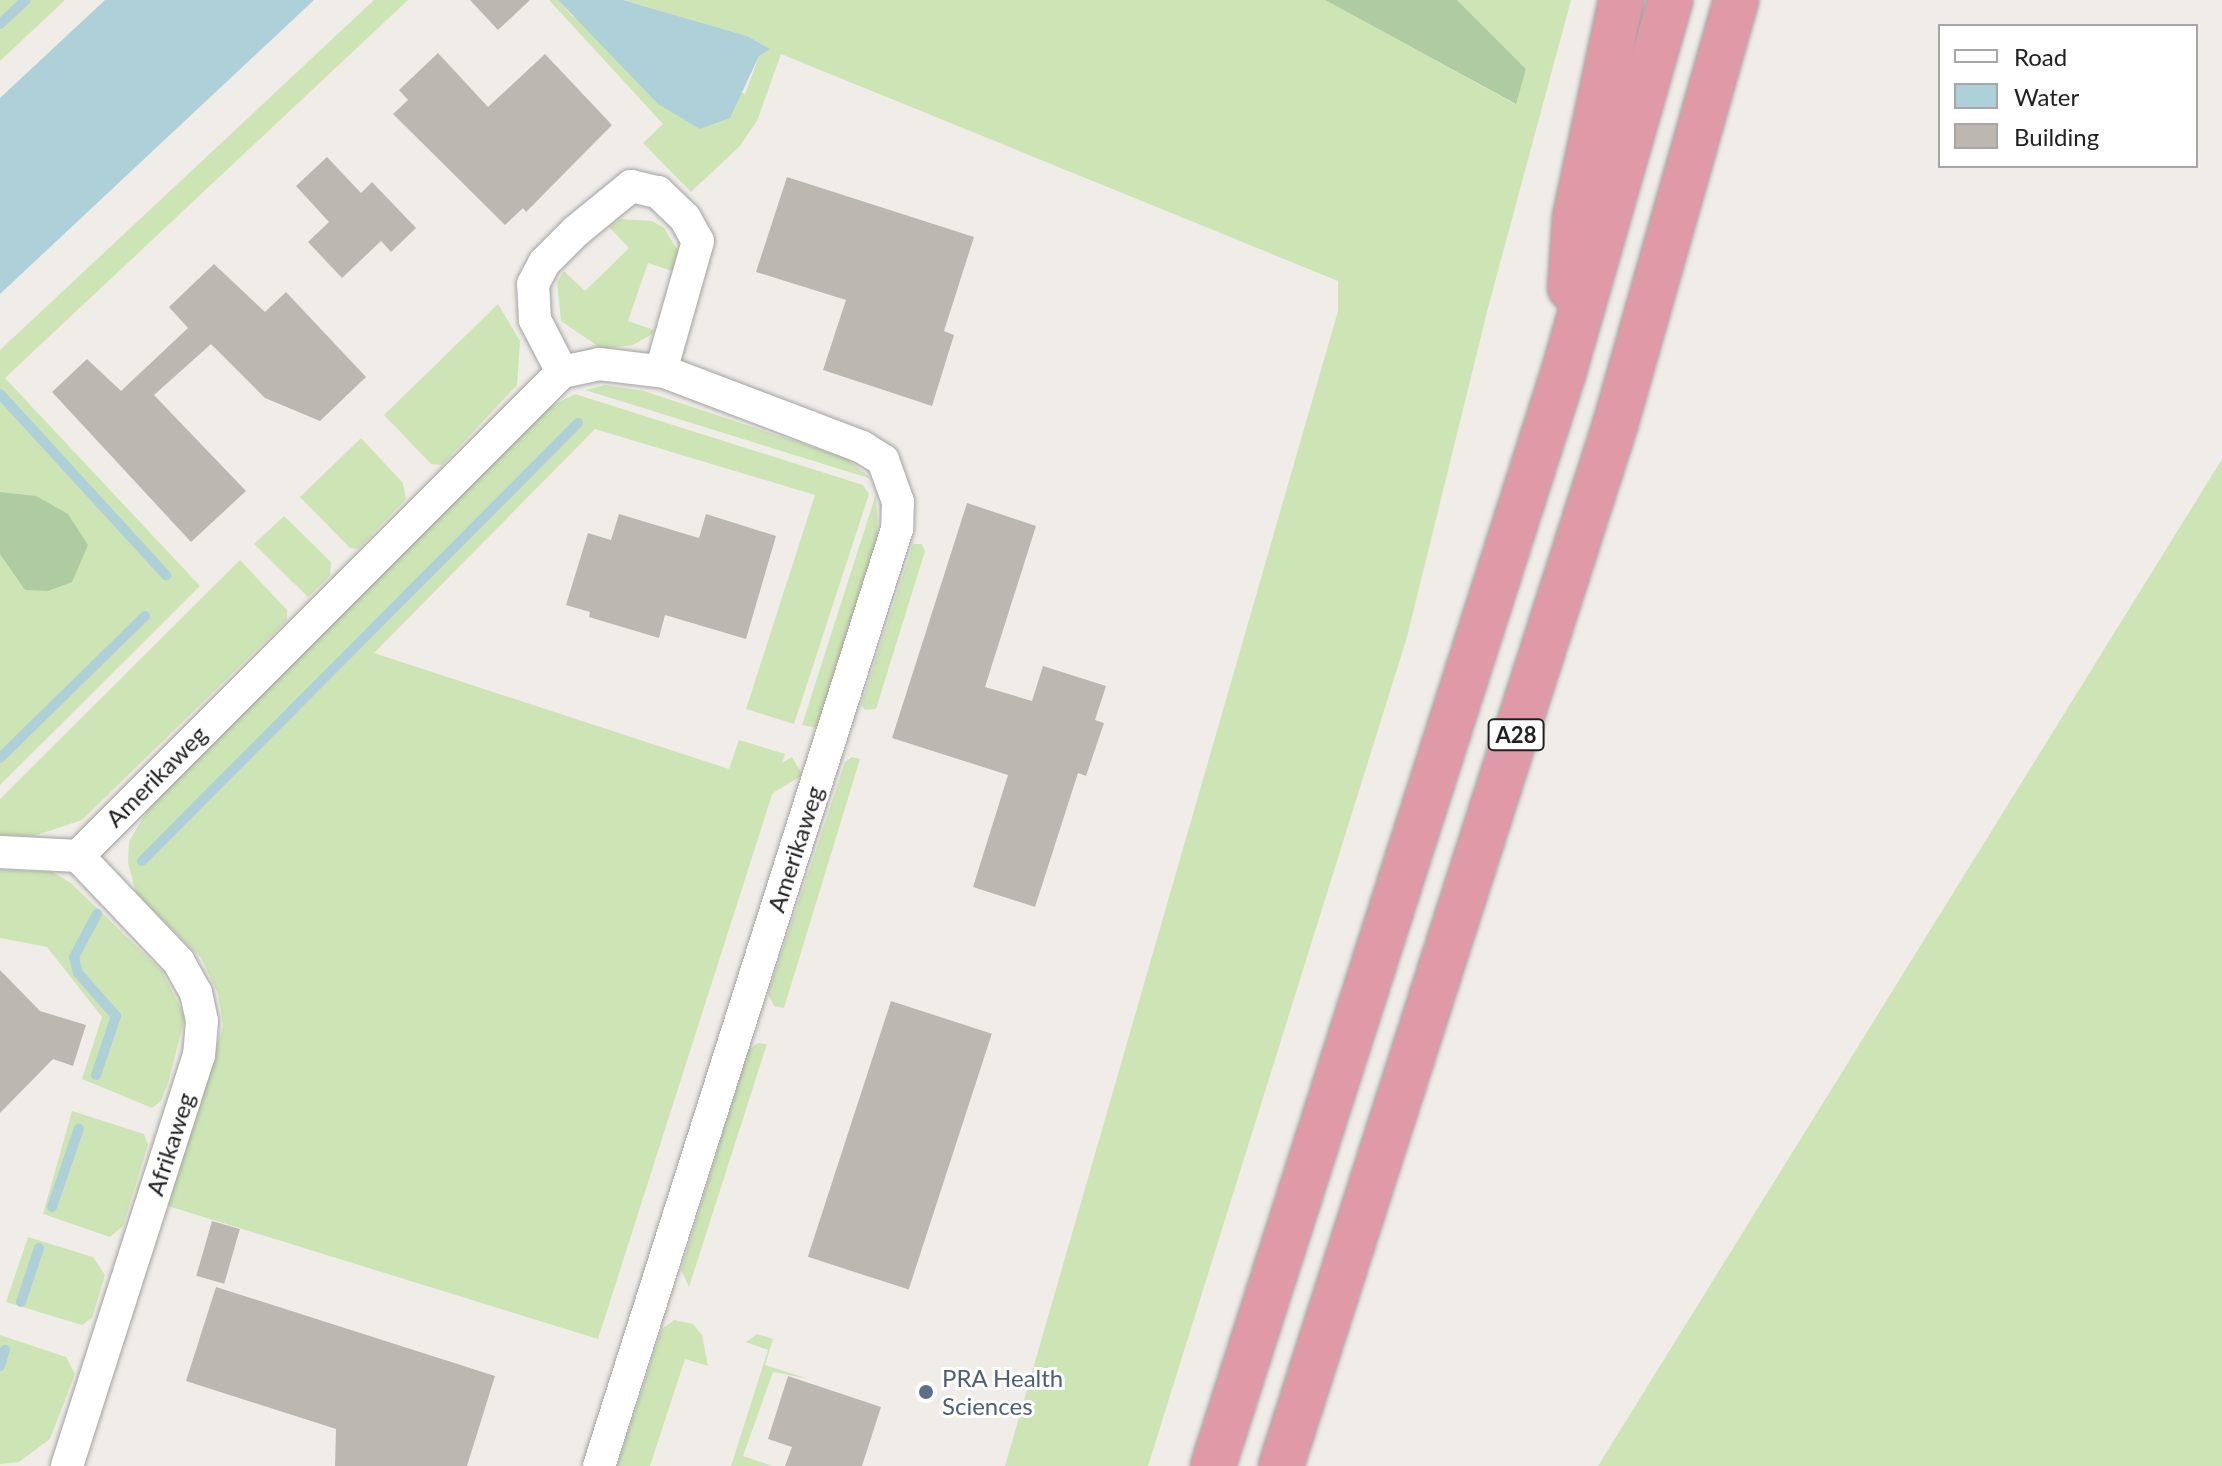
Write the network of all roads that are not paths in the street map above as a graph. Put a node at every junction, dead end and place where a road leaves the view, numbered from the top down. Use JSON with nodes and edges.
{"nodes":[{"id":1,"x":1621,"y":0,"type":"edge"},
{"id":2,"x":1670,"y":0,"type":"edge"},
{"id":3,"x":1736,"y":0,"type":"edge"},
{"id":4,"x":661,"y":371,"type":"junction"},
{"id":5,"x":562,"y":372,"type":"junction"},
{"id":6,"x":1563,"y":374,"type":"junction"},
{"id":7,"x":0,"y":852,"type":"edge"},
{"id":8,"x":78,"y":856,"type":"junction"},
{"id":9,"x":67,"y":1466,"type":"edge"},
{"id":10,"x":599,"y":1466,"type":"edge"},
{"id":11,"x":1213,"y":1466,"type":"edge"},
{"id":12,"x":1281,"y":1466,"type":"edge"}],
"edges":[{"from":1,"to":6,"type":"highway","number":"A28"},
{"from":2,"to":6,"type":"highway","number":"A28"},
{"from":3,"to":12,"type":"highway","number":"A28"},
{"from":4,"to":5,"type":"street","name":"Amerikaweg"},
{"from":4,"to":5,"type":"street"},
{"from":4,"to":10,"type":"street","name":"Amerikaweg"},
{"from":5,"to":8,"type":"street","name":"Amerikaweg"},
{"from":6,"to":11,"type":"highway","number":"A28"},
{"from":7,"to":8,"type":"street"},
{"from":8,"to":9,"type":"street","name":"Afrikaweg"}]}
